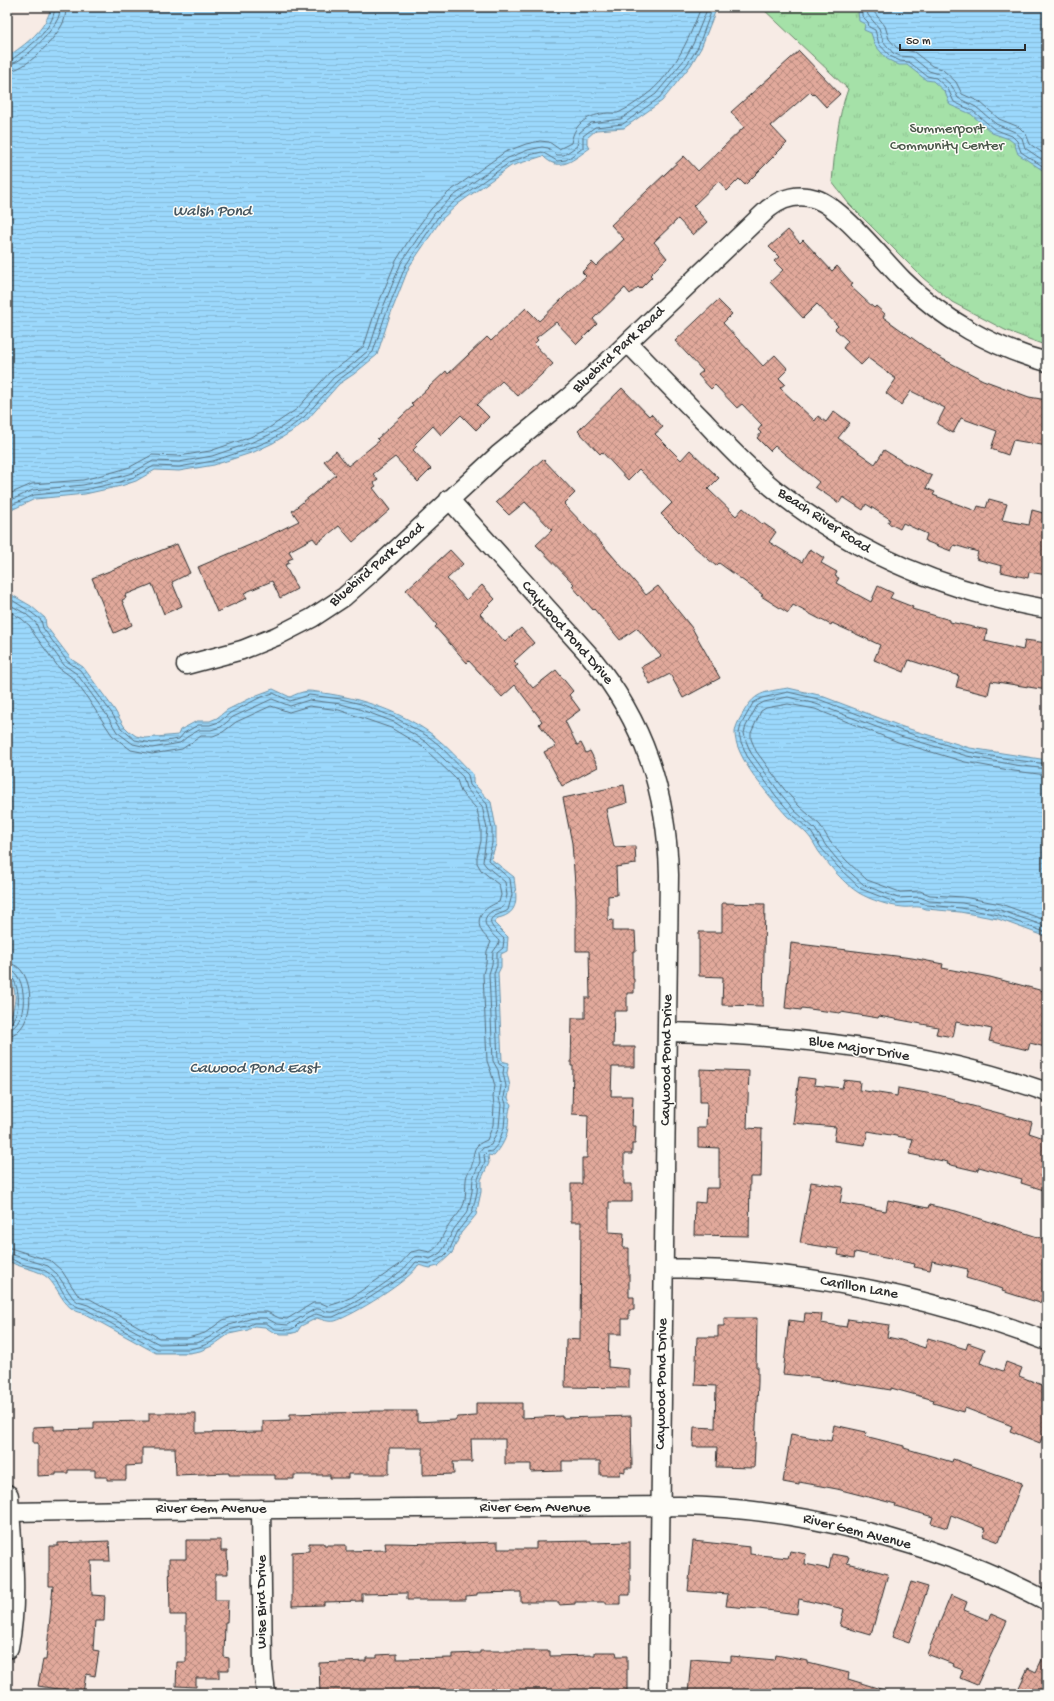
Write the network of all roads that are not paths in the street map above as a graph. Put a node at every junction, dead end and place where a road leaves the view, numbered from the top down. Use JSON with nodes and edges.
{"nodes":[{"id":1,"x":628,"y":343,"type":"junction"},
{"id":2,"x":1047,"y":362,"type":"edge"},
{"id":3,"x":449,"y":499,"type":"junction"},
{"id":4,"x":1047,"y":609,"type":"edge"},
{"id":5,"x":186,"y":665,"type":"dead end"},
{"id":6,"x":668,"y":1032,"type":"junction"},
{"id":7,"x":1047,"y":1092,"type":"edge"},
{"id":8,"x":664,"y":1268,"type":"junction"},
{"id":9,"x":1047,"y":1341,"type":"edge"},
{"id":10,"x":7,"y":1504,"type":"edge"},
{"id":11,"x":661,"y":1507,"type":"junction"},
{"id":12,"x":261,"y":1509,"type":"junction"},
{"id":13,"x":1047,"y":1601,"type":"edge"},
{"id":14,"x":7,"y":1647,"type":"edge"},
{"id":15,"x":266,"y":1694,"type":"edge"},
{"id":16,"x":658,"y":1694,"type":"edge"}],
"edges":[{"from":1,"to":2,"type":"street","name":"Bluebird Park Road"},
{"from":1,"to":3,"type":"street","name":"Bluebird Park Road"},
{"from":1,"to":4,"type":"street","name":"Beach River Road"},
{"from":3,"to":5,"type":"street","name":"Bluebird Park Road"},
{"from":3,"to":6,"type":"street","name":"Caywood Pond Drive"},
{"from":6,"to":7,"type":"street","name":"Blue Major Drive"},
{"from":6,"to":8,"type":"street","name":"Caywood Pond Drive"},
{"from":8,"to":9,"type":"street","name":"Carillon Lane"},
{"from":8,"to":11,"type":"street","name":"Caywood Pond Drive"},
{"from":10,"to":12,"type":"street","name":"River Gem Avenue"},
{"from":10,"to":14,"type":"street"},
{"from":11,"to":12,"type":"street","name":"River Gem Avenue"},
{"from":11,"to":13,"type":"street","name":"River Gem Avenue"},
{"from":11,"to":16,"type":"street","name":"Caywood Pond Drive"},
{"from":12,"to":15,"type":"street","name":"Wise Bird Drive"}]}
